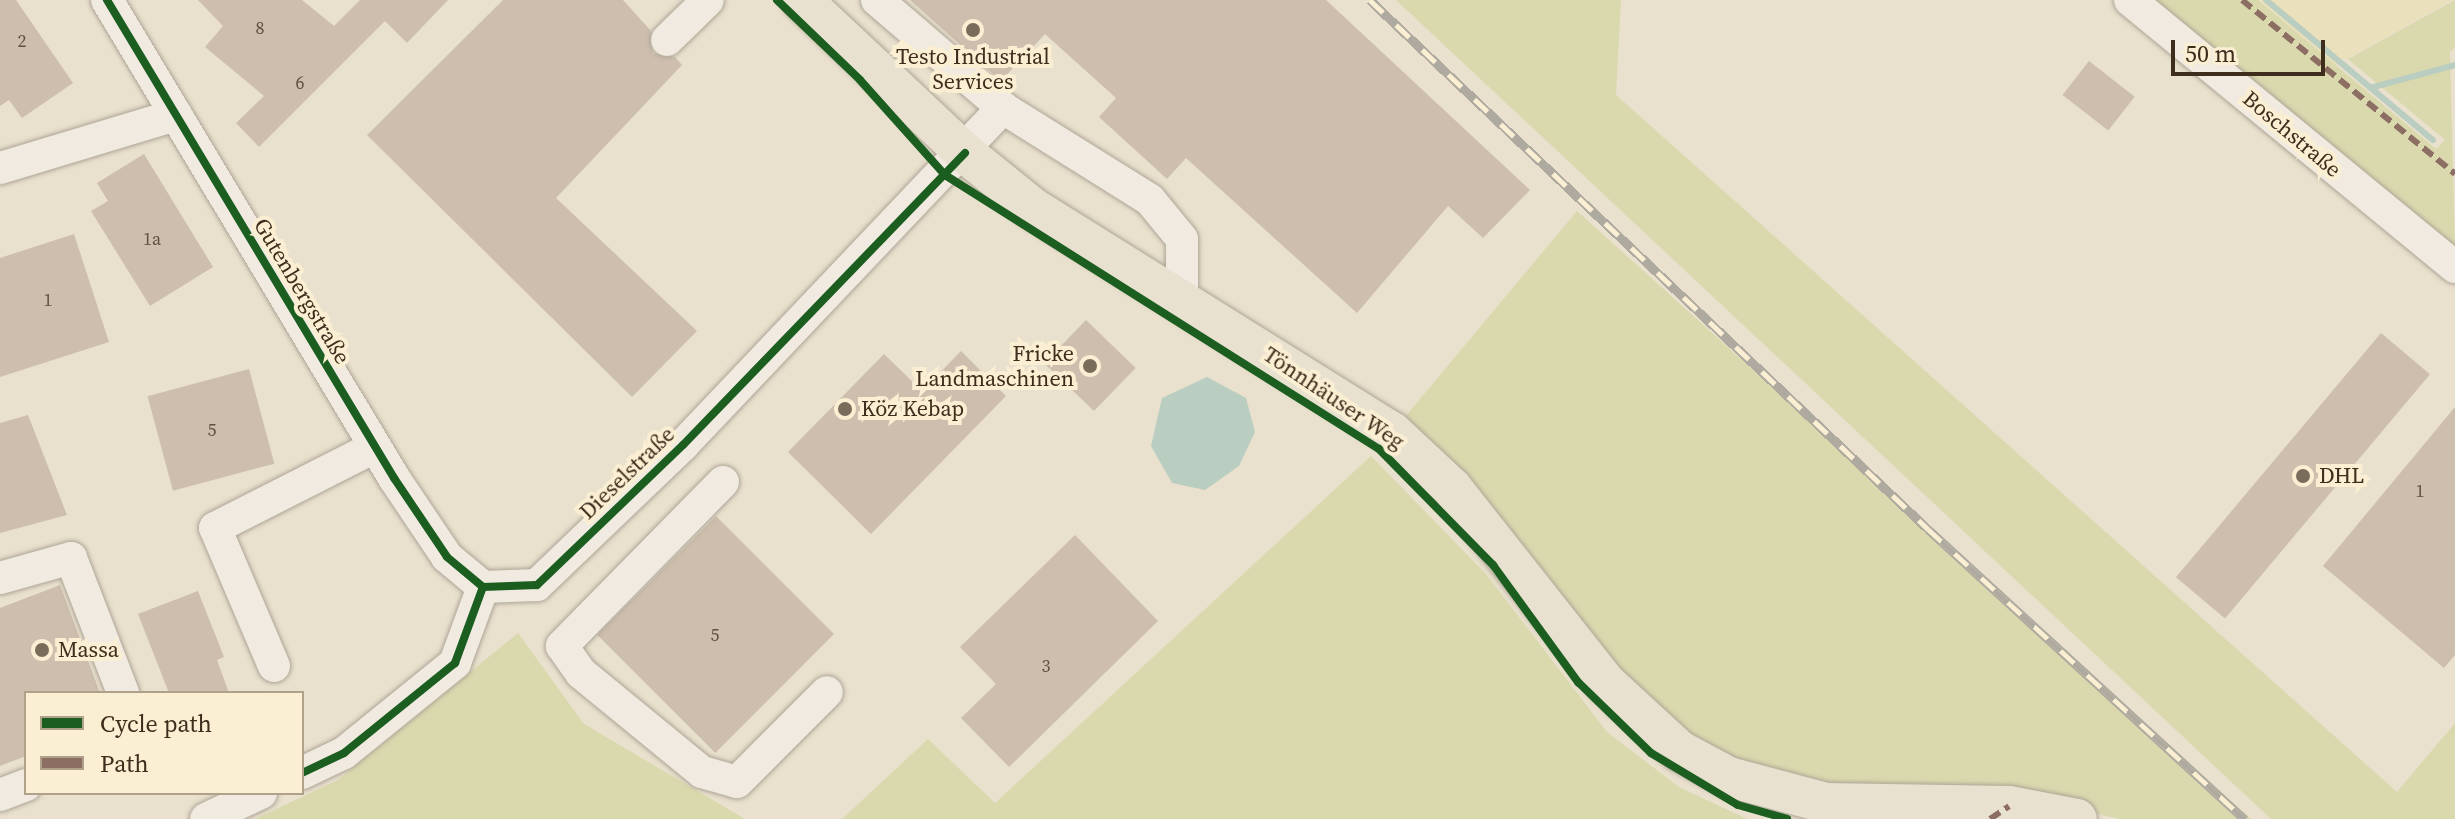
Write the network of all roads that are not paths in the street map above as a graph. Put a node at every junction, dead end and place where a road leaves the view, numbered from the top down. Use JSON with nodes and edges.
{"nodes":[{"id":1,"x":107,"y":0,"type":"edge"},
{"id":2,"x":708,"y":0,"type":"edge"},
{"id":3,"x":802,"y":0,"type":"edge"},
{"id":4,"x":877,"y":0,"type":"edge"},
{"id":5,"x":2130,"y":0,"type":"edge"},
{"id":6,"x":667,"y":40,"type":"dead end"},
{"id":7,"x":1003,"y":108,"type":"junction"},
{"id":8,"x":176,"y":115,"type":"junction"},
{"id":9,"x":965,"y":153,"type":"junction"},
{"id":10,"x":0,"y":168,"type":"edge"},
{"id":11,"x":2455,"y":267,"type":"edge"},
{"id":12,"x":1182,"y":304,"type":"junction"},
{"id":13,"x":375,"y":447,"type":"junction"},
{"id":14,"x":723,"y":482,"type":"dead end"},
{"id":15,"x":0,"y":578,"type":"edge"},
{"id":16,"x":483,"y":587,"type":"junction"},
{"id":17,"x":274,"y":666,"type":"dead end"},
{"id":18,"x":122,"y":691,"type":"edge"},
{"id":19,"x":827,"y":692,"type":"dead end"},
{"id":20,"x":304,"y":772,"type":"edge"},
{"id":21,"x":24,"y":786,"type":"edge"},
{"id":22,"x":0,"y":795,"type":"edge"},
{"id":23,"x":257,"y":795,"type":"edge"},
{"id":24,"x":206,"y":819,"type":"edge"},
{"id":25,"x":2077,"y":819,"type":"edge"}],
"edges":[{"from":1,"to":8,"type":"street","name":"Gutenbergstraße"},
{"from":2,"to":6,"type":"street"},
{"from":3,"to":9,"type":"main road","name":"Tönnhäuser Weg"},
{"from":4,"to":7,"type":"street"},
{"from":5,"to":11,"type":"street","name":"Boschstraße"},
{"from":7,"to":9,"type":"street","name":"Dieselstraße"},
{"from":7,"to":12,"type":"street"},
{"from":8,"to":10,"type":"street"},
{"from":8,"to":13,"type":"street","name":"Gutenbergstraße"},
{"from":9,"to":12,"type":"main road","name":"Tönnhäuser Weg"},
{"from":9,"to":16,"type":"street","name":"Dieselstraße"},
{"from":12,"to":25,"type":"main road","name":"Tönnhäuser Weg"},
{"from":13,"to":16,"type":"street","name":"Gutenbergstraße"},
{"from":13,"to":17,"type":"street"},
{"from":14,"to":19,"type":"street"},
{"from":15,"to":18,"type":"street"},
{"from":16,"to":20,"type":"street"},
{"from":21,"to":22,"type":"street"},
{"from":23,"to":24,"type":"street"}]}
